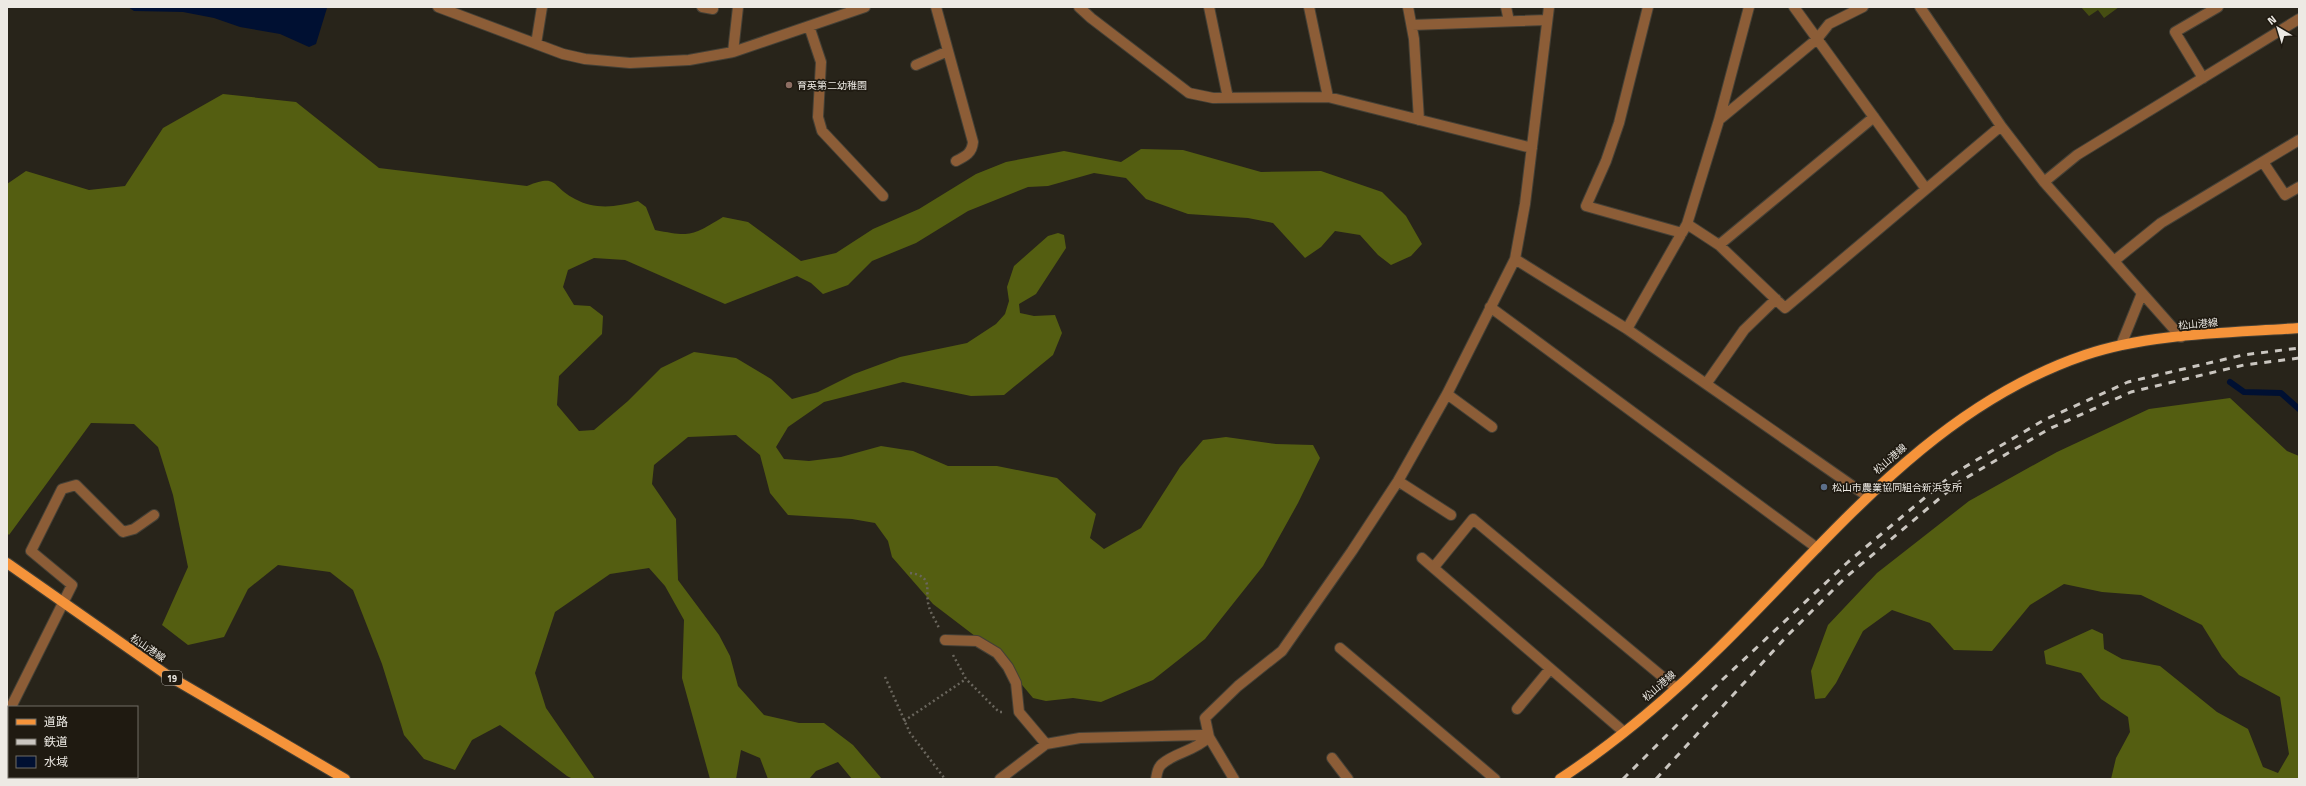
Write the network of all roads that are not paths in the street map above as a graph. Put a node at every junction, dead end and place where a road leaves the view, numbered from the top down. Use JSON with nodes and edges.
{"nodes":[{"id":1,"x":438,"y":7,"type":"edge"},
{"id":2,"x":542,"y":7,"type":"edge"},
{"id":3,"x":702,"y":7,"type":"edge"},
{"id":4,"x":738,"y":7,"type":"edge"},
{"id":5,"x":865,"y":7,"type":"edge"},
{"id":6,"x":936,"y":7,"type":"edge"},
{"id":7,"x":1079,"y":7,"type":"edge"},
{"id":8,"x":1209,"y":7,"type":"edge"},
{"id":9,"x":1309,"y":7,"type":"edge"},
{"id":10,"x":1408,"y":7,"type":"edge"},
{"id":11,"x":1506,"y":7,"type":"edge"},
{"id":12,"x":1549,"y":7,"type":"edge"},
{"id":13,"x":1648,"y":7,"type":"edge"},
{"id":14,"x":1749,"y":7,"type":"edge"},
{"id":15,"x":1794,"y":7,"type":"edge"},
{"id":16,"x":1863,"y":7,"type":"edge"},
{"id":17,"x":1920,"y":7,"type":"edge"},
{"id":18,"x":2218,"y":7,"type":"edge"},
{"id":19,"x":713,"y":9,"type":"dead end"},
{"id":20,"x":2299,"y":19,"type":"edge"},
{"id":21,"x":1547,"y":20,"type":"junction"},
{"id":22,"x":1509,"y":21,"type":"junction"},
{"id":23,"x":1412,"y":25,"type":"junction"},
{"id":24,"x":809,"y":26,"type":"junction"},
{"id":25,"x":1817,"y":39,"type":"junction"},
{"id":26,"x":536,"y":44,"type":"junction"},
{"id":27,"x":948,"y":51,"type":"junction"},
{"id":28,"x":733,"y":52,"type":"junction"},
{"id":29,"x":916,"y":65,"type":"dead end"},
{"id":30,"x":2203,"y":78,"type":"junction"},
{"id":31,"x":1328,"y":97,"type":"junction"},
{"id":32,"x":1228,"y":98,"type":"junction"},
{"id":33,"x":1874,"y":117,"type":"junction"},
{"id":34,"x":1419,"y":120,"type":"junction"},
{"id":35,"x":1719,"y":120,"type":"junction"},
{"id":36,"x":2001,"y":126,"type":"junction"},
{"id":37,"x":2299,"y":140,"type":"edge"},
{"id":38,"x":1532,"y":148,"type":"junction"},
{"id":39,"x":956,"y":161,"type":"dead end"},
{"id":40,"x":2263,"y":162,"type":"junction"},
{"id":41,"x":2044,"y":182,"type":"junction"},
{"id":42,"x":2299,"y":187,"type":"edge"},
{"id":43,"x":1926,"y":189,"type":"junction"},
{"id":44,"x":884,"y":196,"type":"dead end"},
{"id":45,"x":1687,"y":224,"type":"junction"},
{"id":46,"x":1682,"y":233,"type":"junction"},
{"id":47,"x":1720,"y":245,"type":"junction"},
{"id":48,"x":1515,"y":258,"type":"junction"},
{"id":49,"x":2114,"y":261,"type":"junction"},
{"id":50,"x":2142,"y":293,"type":"junction"},
{"id":51,"x":1776,"y":299,"type":"junction"},
{"id":52,"x":1490,"y":307,"type":"junction"},
{"id":53,"x":2299,"y":328,"type":"edge"},
{"id":54,"x":1627,"y":329,"type":"junction"},
{"id":55,"x":2181,"y":337,"type":"junction"},
{"id":56,"x":2121,"y":345,"type":"junction"},
{"id":57,"x":1706,"y":384,"type":"junction"},
{"id":58,"x":1447,"y":394,"type":"junction"},
{"id":59,"x":1492,"y":427,"type":"dead end"},
{"id":60,"x":1398,"y":481,"type":"junction"},
{"id":61,"x":1867,"y":496,"type":"junction"},
{"id":62,"x":154,"y":515,"type":"dead end"},
{"id":63,"x":1451,"y":515,"type":"dead end"},
{"id":64,"x":1817,"y":548,"type":"junction"},
{"id":65,"x":1422,"y":558,"type":"dead end"},
{"id":66,"x":7,"y":563,"type":"edge"},
{"id":67,"x":1434,"y":568,"type":"junction"},
{"id":68,"x":63,"y":604,"type":"junction"},
{"id":69,"x":945,"y":640,"type":"dead end"},
{"id":70,"x":1340,"y":648,"type":"dead end"},
{"id":71,"x":1550,"y":669,"type":"junction"},
{"id":72,"x":1676,"y":688,"type":"junction"},
{"id":73,"x":12,"y":706,"type":"edge"},
{"id":74,"x":1517,"y":709,"type":"dead end"},
{"id":75,"x":1624,"y":732,"type":"junction"},
{"id":76,"x":1209,"y":737,"type":"junction"},
{"id":77,"x":1046,"y":744,"type":"junction"},
{"id":78,"x":1332,"y":758,"type":"dead end"},
{"id":79,"x":345,"y":779,"type":"edge"},
{"id":80,"x":1000,"y":779,"type":"edge"},
{"id":81,"x":1156,"y":779,"type":"edge"},
{"id":82,"x":1234,"y":779,"type":"edge"},
{"id":83,"x":1348,"y":779,"type":"edge"},
{"id":84,"x":1495,"y":779,"type":"edge"},
{"id":85,"x":1560,"y":779,"type":"edge"}],
"edges":[{"from":1,"to":26,"type":"street"},
{"from":2,"to":26,"type":"street"},
{"from":3,"to":19,"type":"street"},
{"from":4,"to":28,"type":"street"},
{"from":5,"to":24,"type":"street"},
{"from":6,"to":27,"type":"street"},
{"from":7,"to":32,"type":"street"},
{"from":8,"to":32,"type":"street"},
{"from":9,"to":31,"type":"street"},
{"from":10,"to":23,"type":"street"},
{"from":11,"to":22,"type":"street"},
{"from":12,"to":21,"type":"street"},
{"from":13,"to":46,"type":"street"},
{"from":14,"to":35,"type":"street"},
{"from":15,"to":25,"type":"street"},
{"from":16,"to":25,"type":"street"},
{"from":17,"to":36,"type":"street"},
{"from":18,"to":30,"type":"street"},
{"from":20,"to":30,"type":"street"},
{"from":21,"to":22,"type":"street"},
{"from":21,"to":38,"type":"street"},
{"from":22,"to":23,"type":"street"},
{"from":23,"to":34,"type":"street"},
{"from":24,"to":28,"type":"street"},
{"from":24,"to":44,"type":"street"},
{"from":25,"to":33,"type":"street"},
{"from":25,"to":35,"type":"street"},
{"from":26,"to":28,"type":"street"},
{"from":27,"to":29,"type":"street"},
{"from":27,"to":39,"type":"street"},
{"from":30,"to":41,"type":"street"},
{"from":31,"to":32,"type":"street"},
{"from":31,"to":34,"type":"street"},
{"from":33,"to":43,"type":"street"},
{"from":33,"to":47,"type":"street"},
{"from":34,"to":38,"type":"street"},
{"from":35,"to":45,"type":"street"},
{"from":36,"to":41,"type":"street"},
{"from":36,"to":43,"type":"street"},
{"from":37,"to":40,"type":"street"},
{"from":38,"to":48,"type":"street"},
{"from":40,"to":42,"type":"street"},
{"from":40,"to":49,"type":"street"},
{"from":41,"to":49,"type":"street"},
{"from":43,"to":51,"type":"street"},
{"from":45,"to":46,"type":"street"},
{"from":45,"to":47,"type":"street"},
{"from":46,"to":54,"type":"street"},
{"from":47,"to":51,"type":"street"},
{"from":48,"to":52,"type":"street"},
{"from":48,"to":54,"type":"street"},
{"from":49,"to":50,"type":"street"},
{"from":50,"to":55,"type":"street"},
{"from":50,"to":56,"type":"street"},
{"from":51,"to":57,"type":"street"},
{"from":52,"to":58,"type":"street"},
{"from":52,"to":64,"type":"street"},
{"from":53,"to":55,"type":"main road","name":"松山港線"},
{"from":54,"to":57,"type":"street"},
{"from":55,"to":56,"type":"main road","name":"松山港線"},
{"from":56,"to":61,"type":"main road","name":"松山港線"},
{"from":57,"to":61,"type":"street"},
{"from":58,"to":59,"type":"street"},
{"from":58,"to":60,"type":"street"},
{"from":60,"to":63,"type":"street"},
{"from":60,"to":76,"type":"street"},
{"from":61,"to":64,"type":"main road","name":"松山港線"},
{"from":62,"to":68,"type":"street"},
{"from":64,"to":72,"type":"main road","name":"松山港線"},
{"from":65,"to":67,"type":"street"},
{"from":66,"to":68,"type":"main road","name":"松山港線","number":"19"},
{"from":67,"to":71,"type":"street"},
{"from":67,"to":72,"type":"street"},
{"from":68,"to":73,"type":"street"},
{"from":68,"to":79,"type":"main road","name":"松山港線","number":"19"},
{"from":69,"to":77,"type":"street"},
{"from":70,"to":84,"type":"street"},
{"from":71,"to":74,"type":"street"},
{"from":71,"to":75,"type":"street"},
{"from":72,"to":75,"type":"main road","name":"松山港線"},
{"from":75,"to":85,"type":"main road","name":"松山港線"},
{"from":76,"to":77,"type":"street"},
{"from":76,"to":81,"type":"street"},
{"from":76,"to":82,"type":"street"},
{"from":77,"to":80,"type":"street"},
{"from":78,"to":83,"type":"street"}]}
